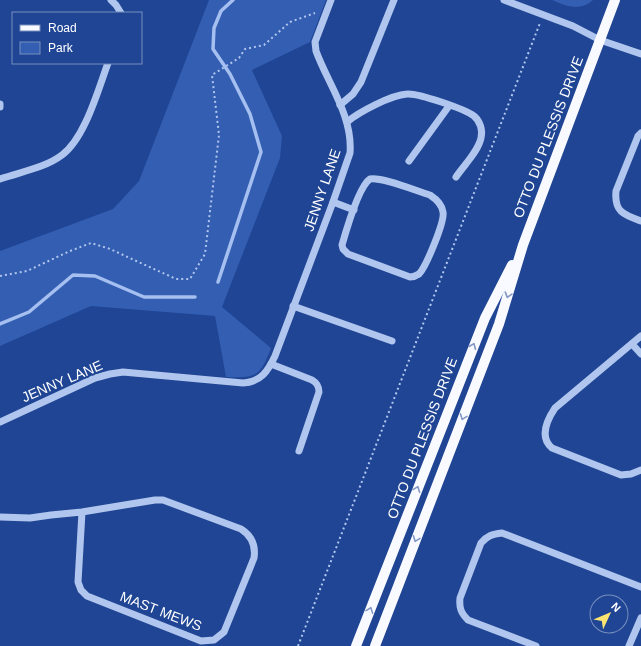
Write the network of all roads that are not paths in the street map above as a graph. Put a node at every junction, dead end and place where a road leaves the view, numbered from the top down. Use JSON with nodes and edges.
{"nodes":[{"id":1,"x":111,"y":0,"type":"edge"},
{"id":2,"x":331,"y":0,"type":"edge"},
{"id":3,"x":394,"y":0,"type":"edge"},
{"id":4,"x":504,"y":0,"type":"edge"},
{"id":5,"x":615,"y":0,"type":"edge"},
{"id":6,"x":120,"y":12,"type":"edge"},
{"id":7,"x":600,"y":40,"type":"junction"},
{"id":8,"x":641,"y":54,"type":"edge"},
{"id":9,"x":108,"y":64,"type":"edge"},
{"id":10,"x":340,"y":105,"type":"junction"},
{"id":11,"x":449,"y":106,"type":"junction"},
{"id":12,"x":347,"y":122,"type":"junction"},
{"id":13,"x":641,"y":133,"type":"edge"},
{"id":14,"x":409,"y":161,"type":"dead end"},
{"id":15,"x":456,"y":177,"type":"dead end"},
{"id":16,"x":0,"y":179,"type":"edge"},
{"id":17,"x":333,"y":202,"type":"junction"},
{"id":18,"x":354,"y":210,"type":"junction"},
{"id":19,"x":641,"y":221,"type":"edge"},
{"id":20,"x":523,"y":244,"type":"junction"},
{"id":21,"x":293,"y":306,"type":"junction"},
{"id":22,"x":641,"y":336,"type":"edge"},
{"id":23,"x":392,"y":341,"type":"dead end"},
{"id":24,"x":632,"y":344,"type":"junction"},
{"id":25,"x":641,"y":354,"type":"edge"},
{"id":26,"x":271,"y":364,"type":"junction"},
{"id":27,"x":0,"y":422,"type":"edge"},
{"id":28,"x":299,"y":451,"type":"dead end"},
{"id":29,"x":641,"y":470,"type":"edge"},
{"id":30,"x":82,"y":512,"type":"junction"},
{"id":31,"x":0,"y":517,"type":"edge"},
{"id":32,"x":641,"y":587,"type":"edge"},
{"id":33,"x":641,"y":618,"type":"edge"},
{"id":34,"x":356,"y":646,"type":"edge"},
{"id":35,"x":375,"y":646,"type":"edge"},
{"id":36,"x":536,"y":646,"type":"edge"},
{"id":37,"x":629,"y":646,"type":"edge"}],
"edges":[{"from":1,"to":6,"type":"street"},
{"from":2,"to":10,"type":"street","name":"JENNY LANE"},
{"from":3,"to":10,"type":"street"},
{"from":4,"to":7,"type":"street"},
{"from":5,"to":7,"type":"main road","name":"OTTO DU PLESSIS DRIVE"},
{"from":7,"to":8,"type":"street"},
{"from":7,"to":20,"type":"main road","name":"OTTO DU PLESSIS DRIVE"},
{"from":9,"to":16,"type":"street"},
{"from":10,"to":12,"type":"street","name":"JENNY LANE"},
{"from":11,"to":12,"type":"street"},
{"from":11,"to":14,"type":"street"},
{"from":11,"to":15,"type":"street"},
{"from":12,"to":17,"type":"street","name":"JENNY LANE"},
{"from":13,"to":19,"type":"street"},
{"from":17,"to":18,"type":"street"},
{"from":17,"to":21,"type":"street","name":"JENNY LANE"},
{"from":18,"to":18,"type":"street"},
{"from":34,"to":20,"type":"main road","name":"OTTO DU PLESSIS DRIVE","one_way":true},
{"from":20,"to":35,"type":"main road","name":"OTTO DU PLESSIS DRIVE","one_way":true},
{"from":21,"to":23,"type":"street"},
{"from":21,"to":26,"type":"street","name":"JENNY LANE"},
{"from":22,"to":24,"type":"street"},
{"from":24,"to":25,"type":"street"},
{"from":24,"to":29,"type":"street"},
{"from":26,"to":27,"type":"street","name":"JENNY LANE"},
{"from":26,"to":28,"type":"street"},
{"from":30,"to":30,"type":"street","name":"MAST MEWS"},
{"from":30,"to":31,"type":"street","name":"MAST MEWS"},
{"from":32,"to":36,"type":"street"},
{"from":33,"to":37,"type":"street"}]}
